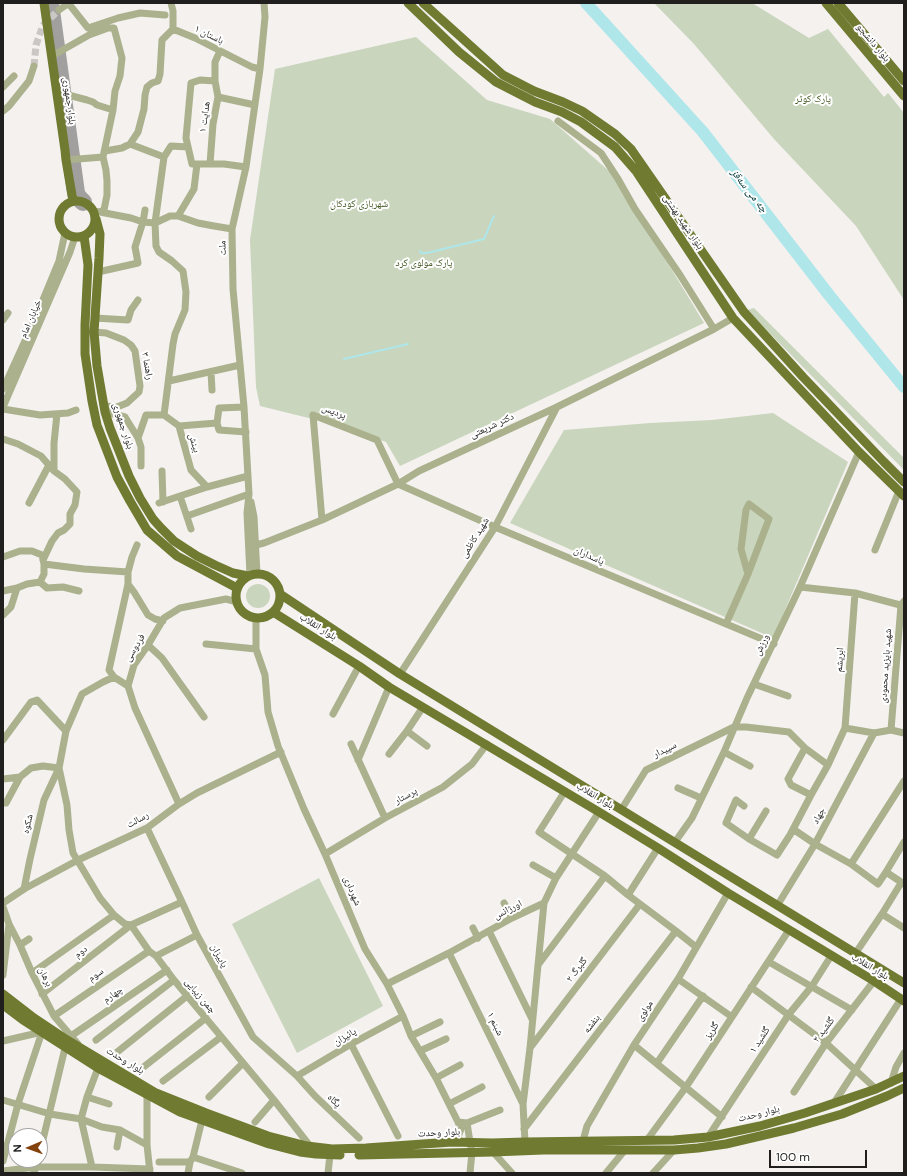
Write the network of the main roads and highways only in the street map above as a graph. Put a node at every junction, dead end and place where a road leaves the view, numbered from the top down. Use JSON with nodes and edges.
{"nodes":[{"id":1,"x":44,"y":3,"type":"edge"},
{"id":2,"x":408,"y":3,"type":"edge"},
{"id":3,"x":423,"y":3,"type":"edge"},
{"id":4,"x":826,"y":3,"type":"edge"},
{"id":5,"x":838,"y":3,"type":"edge"},
{"id":6,"x":903,"y":78,"type":"edge"},
{"id":7,"x":904,"y":96,"type":"edge"},
{"id":8,"x":73,"y":201,"type":"junction"},
{"id":9,"x":96,"y":214,"type":"junction"},
{"id":10,"x":79,"y":237,"type":"junction"},
{"id":11,"x":744,"y":312,"type":"junction"},
{"id":12,"x":733,"y":318,"type":"junction"},
{"id":13,"x":904,"y":482,"type":"edge"},
{"id":14,"x":902,"y":494,"type":"edge"},
{"id":15,"x":252,"y":575,"type":"junction"},
{"id":16,"x":237,"y":588,"type":"junction"},
{"id":17,"x":280,"y":594,"type":"junction"},
{"id":18,"x":273,"y":612,"type":"junction"},
{"id":19,"x":505,"y":738,"type":"junction"},
{"id":20,"x":487,"y":744,"type":"junction"},
{"id":21,"x":823,"y":934,"type":"junction"},
{"id":22,"x":806,"y":941,"type":"junction"},
{"id":23,"x":904,"y":983,"type":"edge"},
{"id":24,"x":3,"y":994,"type":"edge"},
{"id":25,"x":902,"y":1000,"type":"edge"},
{"id":26,"x":3,"y":1005,"type":"edge"},
{"id":27,"x":904,"y":1076,"type":"edge"},
{"id":28,"x":904,"y":1088,"type":"edge"},
{"id":29,"x":204,"y":1117,"type":"junction"}],
"edges":[{"from":1,"to":8,"type":"main road","name":"بلوار جمهوری"},
{"from":2,"to":12,"type":"main road","name":"بلوار شهید بهشتی"},
{"from":3,"to":11,"type":"main road","name":"بلوار شهید بهشتی"},
{"from":4,"to":7,"type":"main road","name":"بلوار دانشجو"},
{"from":5,"to":6,"type":"main road","name":"بلوار دانشجو"},
{"from":8,"to":9,"type":"main road"},
{"from":8,"to":10,"type":"main road"},
{"from":9,"to":10,"type":"main road"},
{"from":9,"to":15,"type":"main road","name":"بلوار جمهوری"},
{"from":10,"to":16,"type":"main road"},
{"from":11,"to":12,"type":"main road"},
{"from":11,"to":13,"type":"main road","name":"بلوار شهید بهشتی"},
{"from":12,"to":14,"type":"main road","name":"بلوار شهید بهشتی"},
{"from":15,"to":16,"type":"main road"},
{"from":15,"to":17,"type":"main road"},
{"from":16,"to":18,"type":"main road"},
{"from":17,"to":18,"type":"main road"},
{"from":17,"to":19,"type":"main road","name":"بلوار انقلاب"},
{"from":18,"to":20,"type":"main road","name":"بلوار انقلاب"},
{"from":19,"to":20,"type":"main road"},
{"from":19,"to":21,"type":"main road","name":"بلوار انقلاب"},
{"from":20,"to":22,"type":"main road","name":"بلوار انقلاب"},
{"from":21,"to":22,"type":"main road"},
{"from":21,"to":23,"type":"main road","name":"بلوار انقلاب"},
{"from":22,"to":25,"type":"main road","name":"بلوار انقلاب"},
{"from":24,"to":29,"type":"main road","name":"بلوار وحدت"},
{"from":26,"to":29,"type":"main road","name":"بلوار وحدت"},
{"from":27,"to":29,"type":"main road","name":"بلوار وحدت"},
{"from":28,"to":29,"type":"main road","name":"بلوار وحدت"}]}
